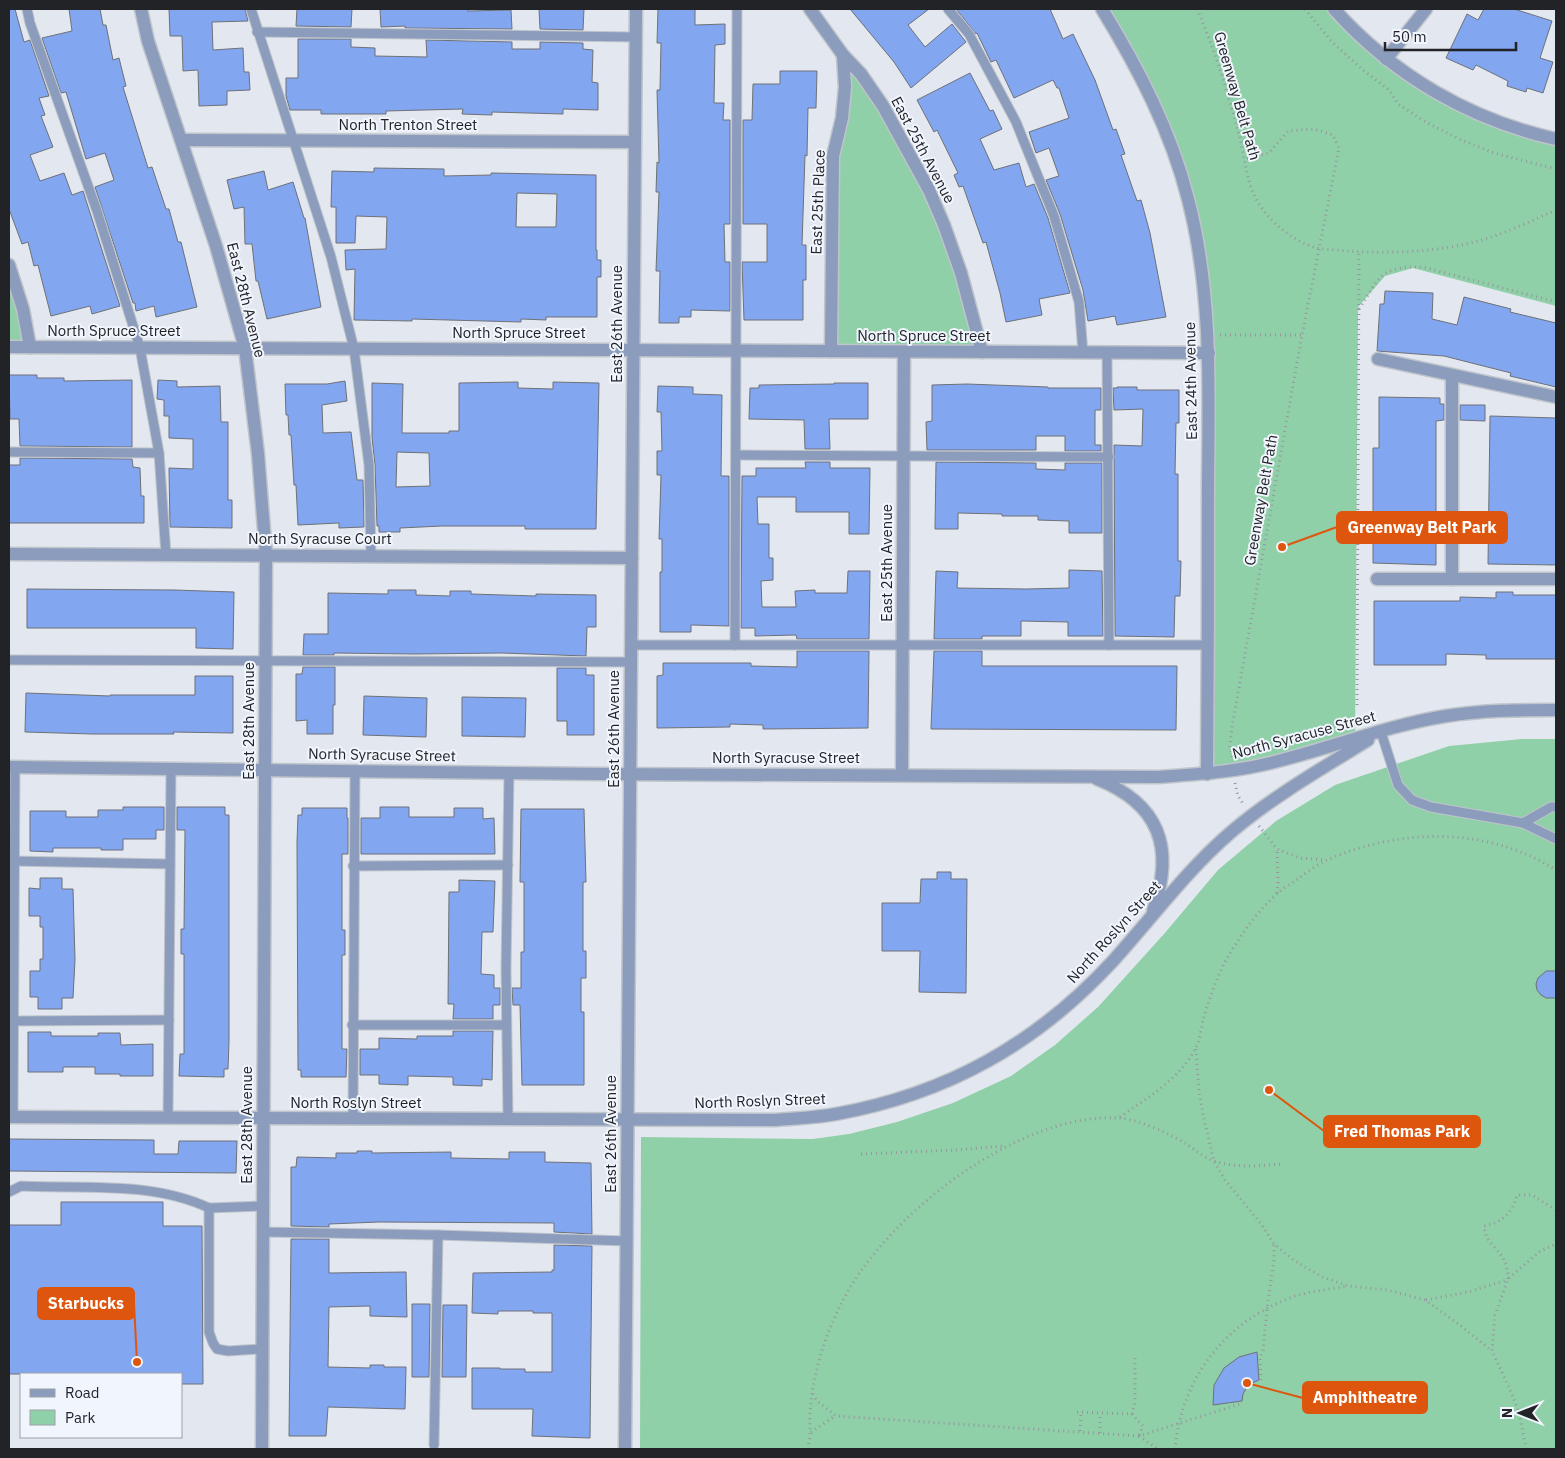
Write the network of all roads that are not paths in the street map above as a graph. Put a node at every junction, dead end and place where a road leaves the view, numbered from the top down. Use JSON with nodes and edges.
{"nodes":[{"id":1,"x":27,"y":9,"type":"edge"},
{"id":2,"x":141,"y":9,"type":"edge"},
{"id":3,"x":251,"y":9,"type":"edge"},
{"id":4,"x":636,"y":9,"type":"edge"},
{"id":5,"x":737,"y":9,"type":"edge"},
{"id":6,"x":810,"y":9,"type":"edge"},
{"id":7,"x":948,"y":9,"type":"edge"},
{"id":8,"x":1102,"y":9,"type":"edge"},
{"id":9,"x":1334,"y":9,"type":"edge"},
{"id":10,"x":1426,"y":9,"type":"edge"},
{"id":11,"x":258,"y":32,"type":"junction"},
{"id":12,"x":635,"y":36,"type":"junction"},
{"id":13,"x":843,"y":56,"type":"junction"},
{"id":14,"x":1386,"y":59,"type":"junction"},
{"id":15,"x":1556,"y":139,"type":"edge"},
{"id":16,"x":181,"y":140,"type":"junction"},
{"id":17,"x":294,"y":141,"type":"junction"},
{"id":18,"x":635,"y":142,"type":"junction"},
{"id":19,"x":9,"y":265,"type":"edge"},
{"id":20,"x":9,"y":347,"type":"edge"},
{"id":21,"x":30,"y":347,"type":"junction"},
{"id":22,"x":140,"y":348,"type":"junction"},
{"id":23,"x":245,"y":348,"type":"junction"},
{"id":24,"x":354,"y":349,"type":"junction"},
{"id":25,"x":633,"y":350,"type":"junction"},
{"id":26,"x":736,"y":351,"type":"junction"},
{"id":27,"x":831,"y":351,"type":"junction"},
{"id":28,"x":904,"y":352,"type":"junction"},
{"id":29,"x":982,"y":352,"type":"junction"},
{"id":30,"x":1083,"y":353,"type":"junction"},
{"id":31,"x":1107,"y":353,"type":"junction"},
{"id":32,"x":1209,"y":354,"type":"junction"},
{"id":33,"x":1378,"y":359,"type":"dead end"},
{"id":34,"x":1452,"y":376,"type":"junction"},
{"id":35,"x":1556,"y":397,"type":"edge"},
{"id":36,"x":9,"y":452,"type":"edge"},
{"id":37,"x":159,"y":453,"type":"junction"},
{"id":38,"x":736,"y":455,"type":"junction"},
{"id":39,"x":903,"y":455,"type":"junction"},
{"id":40,"x":1109,"y":457,"type":"junction"},
{"id":41,"x":9,"y":554,"type":"edge"},
{"id":42,"x":166,"y":555,"type":"junction"},
{"id":43,"x":266,"y":555,"type":"junction"},
{"id":44,"x":371,"y":556,"type":"junction"},
{"id":45,"x":632,"y":558,"type":"junction"},
{"id":46,"x":1377,"y":579,"type":"dead end"},
{"id":47,"x":1452,"y":579,"type":"junction"},
{"id":48,"x":1556,"y":579,"type":"edge"},
{"id":49,"x":631,"y":645,"type":"junction"},
{"id":50,"x":735,"y":645,"type":"junction"},
{"id":51,"x":902,"y":645,"type":"junction"},
{"id":52,"x":1109,"y":645,"type":"junction"},
{"id":53,"x":1208,"y":645,"type":"junction"},
{"id":54,"x":9,"y":660,"type":"edge"},
{"id":55,"x":266,"y":661,"type":"junction"},
{"id":56,"x":631,"y":662,"type":"junction"},
{"id":57,"x":1556,"y":710,"type":"edge"},
{"id":58,"x":1381,"y":732,"type":"junction"},
{"id":59,"x":12,"y":767,"type":"edge"},
{"id":60,"x":172,"y":769,"type":"junction"},
{"id":61,"x":266,"y":770,"type":"junction"},
{"id":62,"x":354,"y":771,"type":"junction"},
{"id":63,"x":509,"y":773,"type":"junction"},
{"id":64,"x":630,"y":774,"type":"junction"},
{"id":65,"x":1207,"y":774,"type":"junction"},
{"id":66,"x":902,"y":775,"type":"junction"},
{"id":67,"x":1090,"y":776,"type":"junction"},
{"id":68,"x":1556,"y":807,"type":"edge"},
{"id":69,"x":1523,"y":823,"type":"junction"},
{"id":70,"x":1556,"y":839,"type":"edge"},
{"id":71,"x":12,"y":861,"type":"edge"},
{"id":72,"x":170,"y":864,"type":"junction"},
{"id":73,"x":508,"y":865,"type":"junction"},
{"id":74,"x":353,"y":866,"type":"junction"},
{"id":75,"x":1151,"y":918,"type":"junction"},
{"id":76,"x":168,"y":1020,"type":"junction"},
{"id":77,"x":11,"y":1021,"type":"edge"},
{"id":78,"x":352,"y":1025,"type":"junction"},
{"id":79,"x":506,"y":1025,"type":"junction"},
{"id":80,"x":11,"y":1116,"type":"edge"},
{"id":81,"x":168,"y":1118,"type":"junction"},
{"id":82,"x":264,"y":1119,"type":"junction"},
{"id":83,"x":352,"y":1119,"type":"junction"},
{"id":84,"x":508,"y":1120,"type":"junction"},
{"id":85,"x":627,"y":1120,"type":"junction"},
{"id":86,"x":9,"y":1192,"type":"edge"},
{"id":87,"x":263,"y":1206,"type":"junction"},
{"id":88,"x":210,"y":1208,"type":"junction"},
{"id":89,"x":263,"y":1232,"type":"junction"},
{"id":90,"x":438,"y":1235,"type":"junction"},
{"id":91,"x":627,"y":1241,"type":"junction"},
{"id":92,"x":262,"y":1349,"type":"junction"},
{"id":93,"x":434,"y":1446,"type":"dead end"},
{"id":94,"x":262,"y":1449,"type":"edge"},
{"id":95,"x":625,"y":1449,"type":"edge"}],
"edges":[{"from":1,"to":22,"type":"lane"},
{"from":2,"to":16,"type":"street","name":"East 28th Avenue"},
{"from":3,"to":11,"type":"lane"},
{"from":4,"to":12,"type":"street","name":"East 26th Avenue"},
{"from":5,"to":26,"type":"lane"},
{"from":6,"to":13,"type":"street","name":"East 25th Avenue"},
{"from":7,"to":30,"type":"lane"},
{"from":8,"to":32,"type":"street","name":"East 24th Avenue"},
{"from":9,"to":14,"type":"street"},
{"from":10,"to":14,"type":"street"},
{"from":11,"to":12,"type":"lane"},
{"from":11,"to":17,"type":"lane"},
{"from":12,"to":18,"type":"street","name":"East 26th Avenue"},
{"from":13,"to":27,"type":"street","name":"East 25th Place"},
{"from":13,"to":29,"type":"street","name":"East 25th Avenue"},
{"from":14,"to":15,"type":"street"},
{"from":16,"to":17,"type":"street","name":"North Trenton Street"},
{"from":16,"to":23,"type":"street","name":"East 28th Avenue"},
{"from":17,"to":18,"type":"street","name":"North Trenton Street"},
{"from":17,"to":24,"type":"lane"},
{"from":18,"to":25,"type":"street","name":"East 26th Avenue"},
{"from":19,"to":21,"type":"street"},
{"from":20,"to":21,"type":"street","name":"North Spruce Street"},
{"from":21,"to":22,"type":"street","name":"North Spruce Street"},
{"from":22,"to":23,"type":"street","name":"North Spruce Street"},
{"from":22,"to":37,"type":"lane"},
{"from":23,"to":24,"type":"street","name":"North Spruce Street"},
{"from":23,"to":43,"type":"street","name":"East 28th Avenue"},
{"from":24,"to":25,"type":"street","name":"North Spruce Street"},
{"from":24,"to":44,"type":"lane"},
{"from":25,"to":26,"type":"street","name":"North Spruce Street"},
{"from":25,"to":45,"type":"street","name":"East 26th Avenue"},
{"from":26,"to":27,"type":"street","name":"North Spruce Street"},
{"from":26,"to":38,"type":"lane"},
{"from":27,"to":28,"type":"street","name":"North Spruce Street"},
{"from":28,"to":29,"type":"street","name":"North Spruce Street"},
{"from":28,"to":39,"type":"street","name":"East 25th Avenue"},
{"from":29,"to":30,"type":"street","name":"North Spruce Street"},
{"from":30,"to":31,"type":"street","name":"North Spruce Street"},
{"from":31,"to":32,"type":"street","name":"North Spruce Street"},
{"from":31,"to":40,"type":"lane"},
{"from":32,"to":53,"type":"street","name":"East 24th Avenue"},
{"from":33,"to":34,"type":"street"},
{"from":34,"to":35,"type":"street"},
{"from":34,"to":47,"type":"street"},
{"from":36,"to":37,"type":"lane"},
{"from":37,"to":42,"type":"lane"},
{"from":38,"to":39,"type":"lane"},
{"from":38,"to":50,"type":"lane"},
{"from":39,"to":40,"type":"lane"},
{"from":39,"to":51,"type":"street","name":"East 25th Avenue"},
{"from":40,"to":52,"type":"lane"},
{"from":41,"to":42,"type":"street","name":"North Syracuse Court"},
{"from":42,"to":43,"type":"street","name":"North Syracuse Court"},
{"from":43,"to":44,"type":"street","name":"North Syracuse Court"},
{"from":43,"to":55,"type":"street","name":"East 28th Avenue"},
{"from":44,"to":45,"type":"street","name":"North Syracuse Court"},
{"from":45,"to":49,"type":"street","name":"East 26th Avenue"},
{"from":46,"to":47,"type":"street"},
{"from":47,"to":48,"type":"street"},
{"from":49,"to":50,"type":"lane"},
{"from":49,"to":56,"type":"street","name":"East 26th Avenue"},
{"from":50,"to":51,"type":"lane"},
{"from":51,"to":52,"type":"lane"},
{"from":51,"to":66,"type":"street","name":"East 25th Avenue"},
{"from":52,"to":53,"type":"lane"},
{"from":53,"to":65,"type":"street","name":"East 24th Avenue"},
{"from":54,"to":55,"type":"lane"},
{"from":55,"to":56,"type":"lane"},
{"from":55,"to":61,"type":"street","name":"East 28th Avenue"},
{"from":56,"to":64,"type":"street","name":"East 26th Avenue"},
{"from":57,"to":58,"type":"street","name":"North Syracuse Street"},
{"from":58,"to":65,"type":"street","name":"North Syracuse Street"},
{"from":58,"to":69,"type":"lane"},
{"from":58,"to":75,"type":"street","name":"North Roslyn Street"},
{"from":59,"to":60,"type":"street","name":"North Syracuse Street"},
{"from":59,"to":71,"type":"lane"},
{"from":60,"to":61,"type":"street","name":"North Syracuse Street"},
{"from":60,"to":72,"type":"lane"},
{"from":61,"to":62,"type":"street","name":"North Syracuse Street"},
{"from":61,"to":82,"type":"street","name":"East 28th Avenue"},
{"from":62,"to":63,"type":"street","name":"North Syracuse Street"},
{"from":62,"to":74,"type":"lane"},
{"from":63,"to":64,"type":"street","name":"North Syracuse Street"},
{"from":63,"to":73,"type":"lane"},
{"from":64,"to":66,"type":"street","name":"North Syracuse Street"},
{"from":64,"to":85,"type":"street","name":"East 26th Avenue"},
{"from":65,"to":67,"type":"street","name":"North Syracuse Street"},
{"from":66,"to":67,"type":"street","name":"North Syracuse Street"},
{"from":67,"to":75,"type":"street"},
{"from":68,"to":69,"type":"lane"},
{"from":69,"to":70,"type":"lane"},
{"from":71,"to":72,"type":"lane"},
{"from":71,"to":77,"type":"lane"},
{"from":72,"to":76,"type":"lane"},
{"from":73,"to":74,"type":"lane"},
{"from":73,"to":79,"type":"lane"},
{"from":74,"to":78,"type":"lane"},
{"from":75,"to":85,"type":"street","name":"North Roslyn Street"},
{"from":76,"to":77,"type":"lane"},
{"from":76,"to":81,"type":"lane"},
{"from":77,"to":80,"type":"lane"},
{"from":78,"to":79,"type":"lane"},
{"from":78,"to":83,"type":"lane"},
{"from":79,"to":84,"type":"lane"},
{"from":80,"to":81,"type":"street","name":"North Roslyn Street"},
{"from":81,"to":82,"type":"street","name":"North Roslyn Street"},
{"from":82,"to":83,"type":"street","name":"North Roslyn Street"},
{"from":82,"to":87,"type":"street","name":"East 28th Avenue"},
{"from":83,"to":84,"type":"street","name":"North Roslyn Street"},
{"from":84,"to":85,"type":"street","name":"North Roslyn Street"},
{"from":85,"to":91,"type":"street","name":"East 26th Avenue"},
{"from":86,"to":88,"type":"lane"},
{"from":87,"to":88,"type":"lane"},
{"from":87,"to":89,"type":"street","name":"East 28th Avenue"},
{"from":88,"to":92,"type":"lane"},
{"from":89,"to":90,"type":"lane"},
{"from":89,"to":92,"type":"street","name":"East 28th Avenue"},
{"from":90,"to":91,"type":"lane"},
{"from":90,"to":93,"type":"lane"},
{"from":91,"to":95,"type":"street","name":"East 26th Avenue"},
{"from":92,"to":94,"type":"street","name":"East 28th Avenue"}]}
